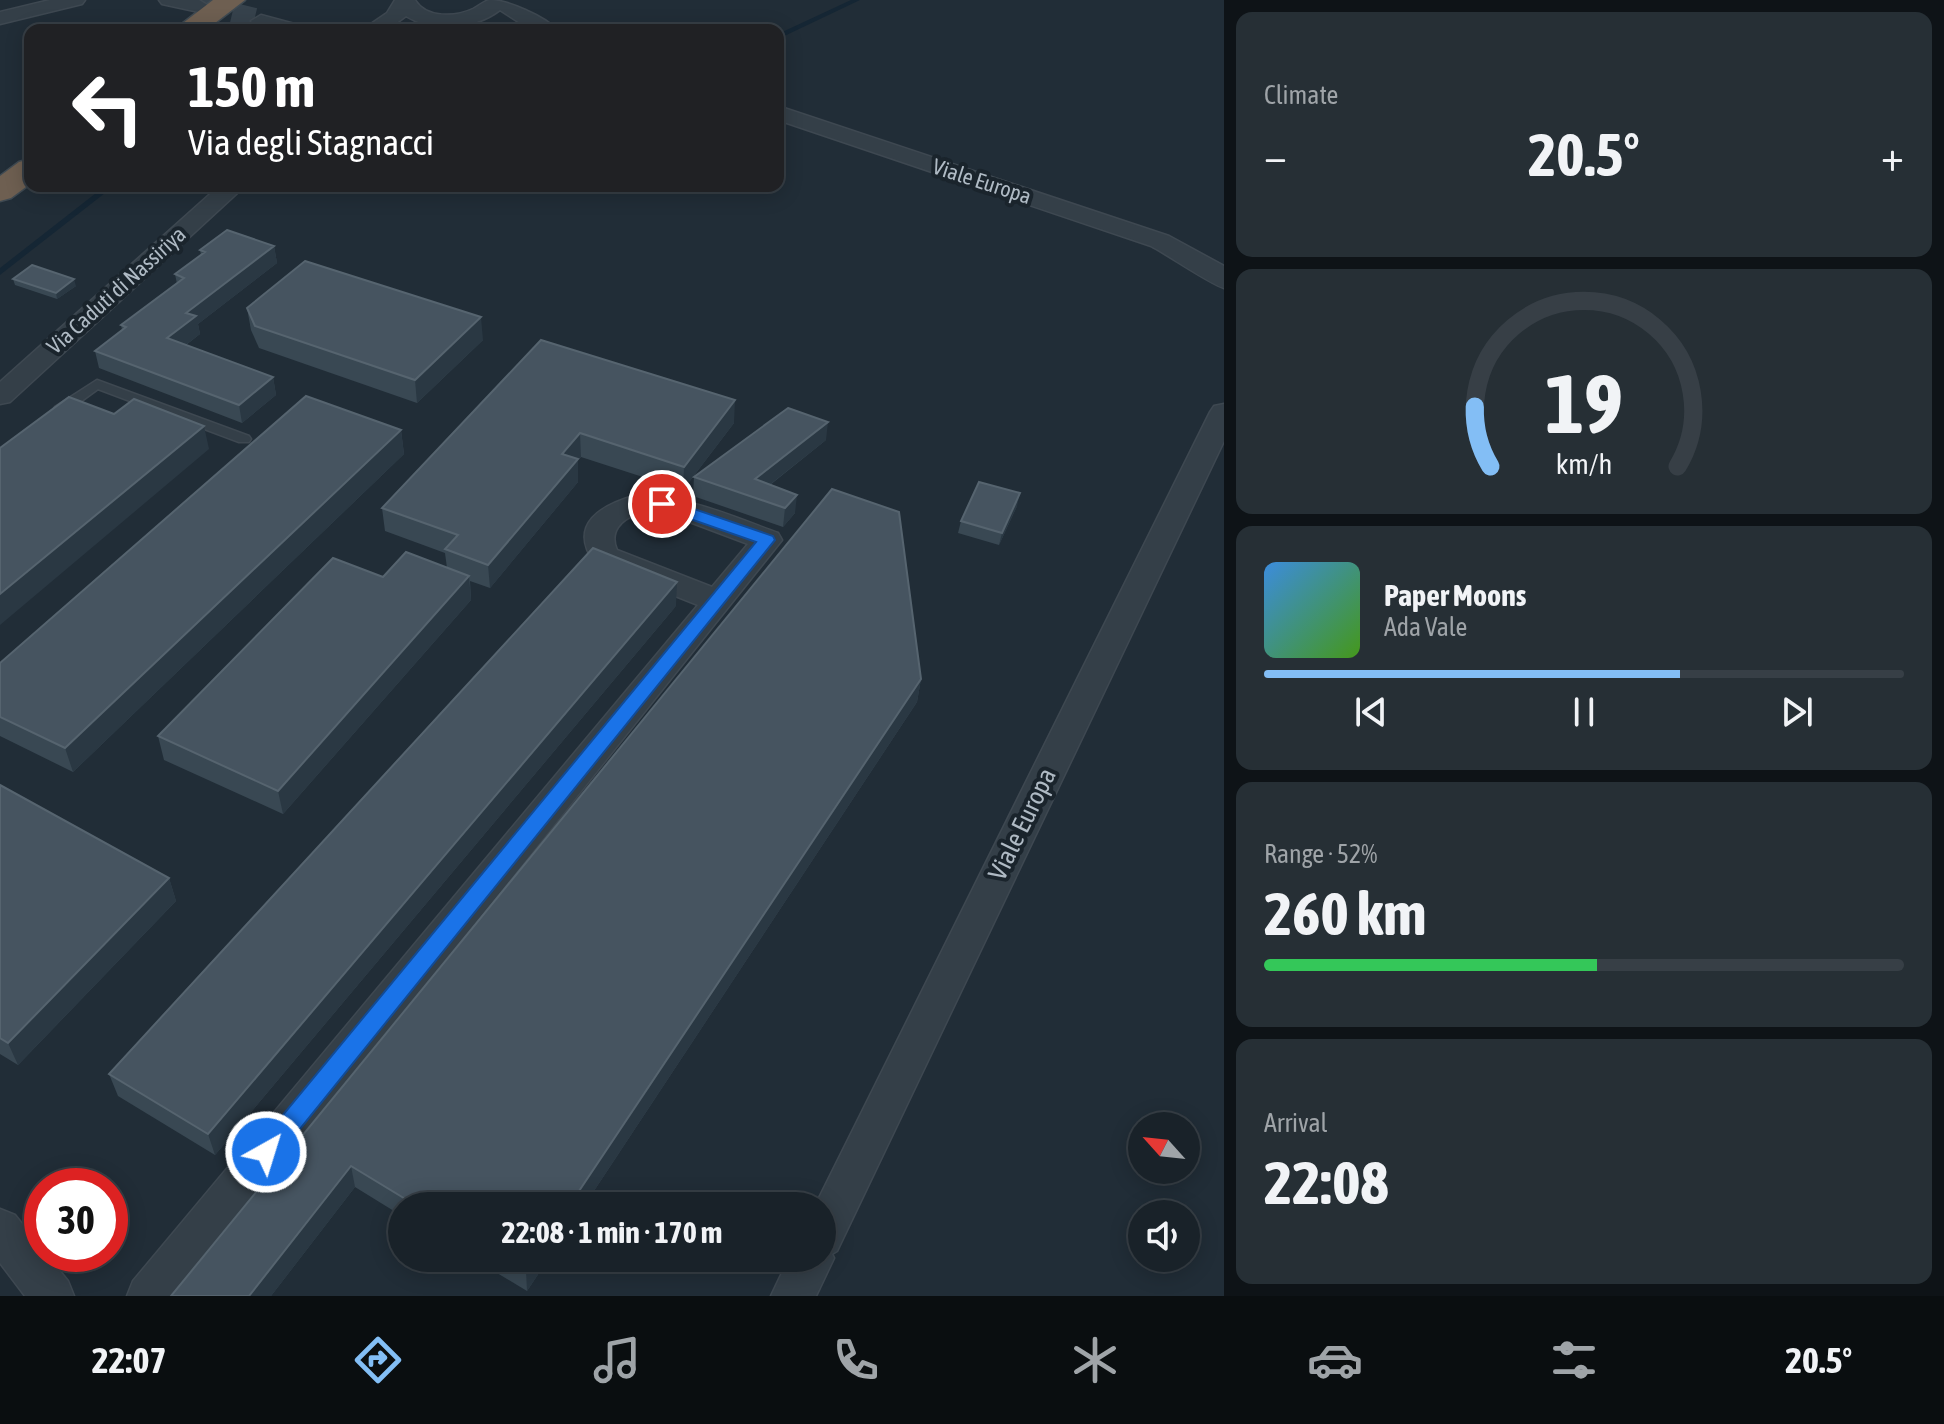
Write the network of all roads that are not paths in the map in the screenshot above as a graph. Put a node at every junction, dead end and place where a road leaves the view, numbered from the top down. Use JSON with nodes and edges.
{"nodes":[{"id":1,"x":75,"y":0,"type":"edge"},
{"id":2,"x":169,"y":0,"type":"edge"},
{"id":3,"x":231,"y":0,"type":"edge"},
{"id":4,"x":499,"y":0,"type":"edge"},
{"id":5,"x":405,"y":1,"type":"edge"},
{"id":6,"x":262,"y":11,"type":"edge"},
{"id":7,"x":0,"y":18,"type":"edge"},
{"id":8,"x":193,"y":18,"type":"edge"},
{"id":9,"x":451,"y":20,"type":"junction"},
{"id":10,"x":234,"y":24,"type":"tunnel mouth"},
{"id":11,"x":285,"y":24,"type":"edge"},
{"id":12,"x":383,"y":24,"type":"edge"},
{"id":13,"x":440,"y":24,"type":"edge"},
{"id":14,"x":474,"y":24,"type":"edge"},
{"id":15,"x":535,"y":24,"type":"edge"},
{"id":16,"x":784,"y":115,"type":"edge"},
{"id":17,"x":24,"y":145,"type":"edge"},
{"id":18,"x":0,"y":163,"type":"edge"},
{"id":19,"x":24,"y":173,"type":"edge"},
{"id":20,"x":0,"y":191,"type":"edge"},
{"id":21,"x":226,"y":192,"type":"edge"},
{"id":22,"x":1224,"y":280,"type":"edge"},
{"id":23,"x":0,"y":396,"type":"edge"},
{"id":24,"x":1224,"y":412,"type":"edge"},
{"id":25,"x":49,"y":418,"type":"edge"},
{"id":26,"x":244,"y":439,"type":"dead end"},
{"id":27,"x":718,"y":601,"type":"junction"},
{"id":28,"x":836,"y":1208,"type":"edge"},
{"id":29,"x":0,"y":1229,"type":"edge"},
{"id":30,"x":805,"y":1272,"type":"edge"},
{"id":31,"x":52,"y":1296,"type":"edge"},
{"id":32,"x":149,"y":1296,"type":"edge"},
{"id":33,"x":793,"y":1296,"type":"edge"}],
"edges":[{"from":1,"to":7,"type":"street"},
{"from":2,"to":8,"type":"street"},
{"from":3,"to":8,"type":"highway"},
{"from":4,"to":9,"type":"street"},
{"from":4,"to":15,"type":"street"},
{"from":5,"to":9,"type":"street"},
{"from":5,"to":12,"type":"street"},
{"from":6,"to":10,"type":"highway"},
{"from":6,"to":11,"type":"street"},
{"from":9,"to":13,"type":"street"},
{"from":9,"to":14,"type":"street"},
{"from":16,"to":22,"type":"street","name":"Viale Europa"},
{"from":17,"to":18,"type":"highway"},
{"from":19,"to":20,"type":"highway"},
{"from":21,"to":23,"type":"street","name":"Via Caduti di Nassiriya"},
{"from":24,"to":28,"type":"street","name":"Viale Europa"},
{"from":25,"to":26,"type":"lane"},
{"from":27,"to":27,"type":"street"},
{"from":27,"to":32,"type":"street"},
{"from":29,"to":31,"type":"street"},
{"from":30,"to":33,"type":"street"}]}
